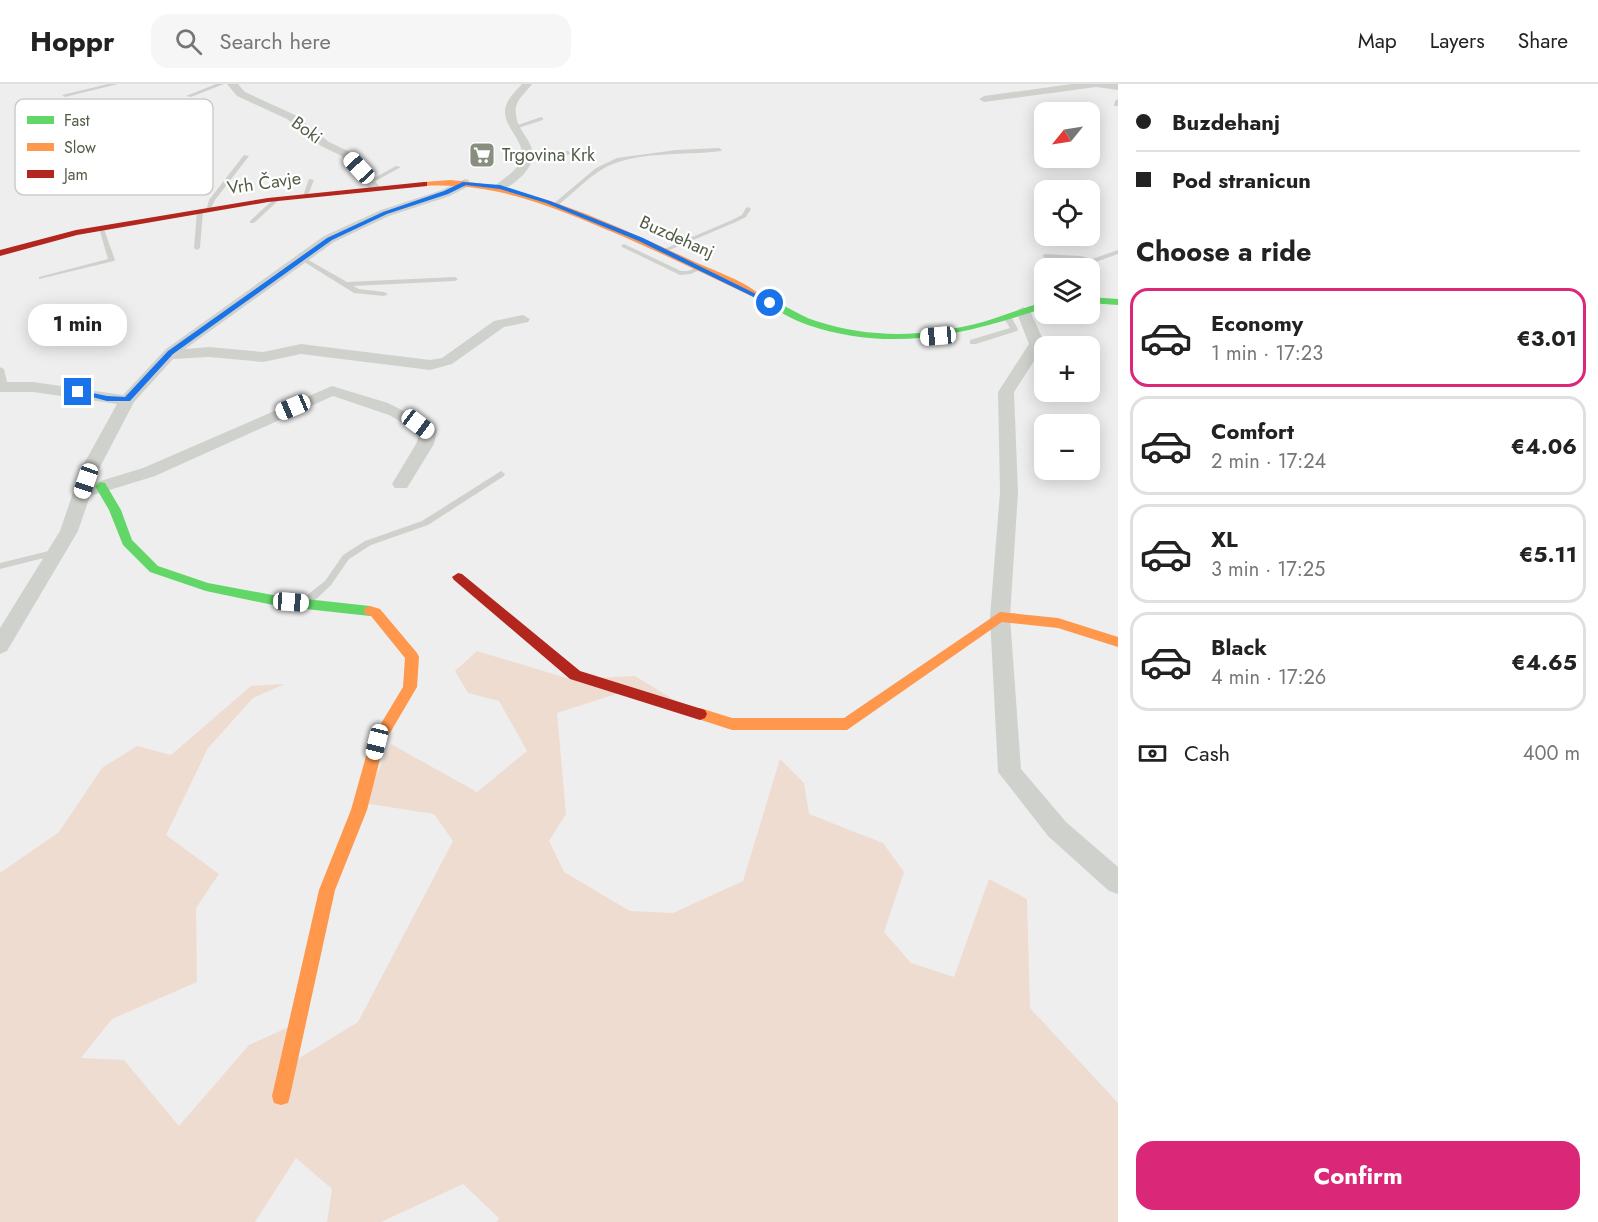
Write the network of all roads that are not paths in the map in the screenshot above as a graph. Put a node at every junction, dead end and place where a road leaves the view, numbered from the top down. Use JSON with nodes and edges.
{"nodes":[{"id":1,"x":115,"y":84,"type":"edge"},
{"id":2,"x":221,"y":84,"type":"edge"},
{"id":3,"x":232,"y":84,"type":"edge"},
{"id":4,"x":527,"y":84,"type":"edge"},
{"id":5,"x":1097,"y":84,"type":"edge"},
{"id":6,"x":1118,"y":87,"type":"edge"},
{"id":7,"x":65,"y":95,"type":"dead end"},
{"id":8,"x":189,"y":96,"type":"dead end"},
{"id":9,"x":984,"y":99,"type":"dead end"},
{"id":10,"x":541,"y":119,"type":"dead end"},
{"id":11,"x":516,"y":127,"type":"junction"},
{"id":12,"x":719,"y":150,"type":"dead end"},
{"id":13,"x":528,"y":153,"type":"junction"},
{"id":14,"x":568,"y":153,"type":"dead end"},
{"id":15,"x":246,"y":156,"type":"dead end"},
{"id":16,"x":398,"y":167,"type":"dead end"},
{"id":17,"x":312,"y":180,"type":"dead end"},
{"id":18,"x":465,"y":183,"type":"junction"},
{"id":19,"x":372,"y":185,"type":"junction"},
{"id":20,"x":500,"y":187,"type":"junction"},
{"id":21,"x":305,"y":195,"type":"junction"},
{"id":22,"x":277,"y":199,"type":"junction"},
{"id":23,"x":555,"y":205,"type":"junction"},
{"id":24,"x":748,"y":209,"type":"dead end"},
{"id":25,"x":204,"y":211,"type":"junction"},
{"id":26,"x":252,"y":222,"type":"dead end"},
{"id":27,"x":101,"y":229,"type":"junction"},
{"id":28,"x":624,"y":246,"type":"dead end"},
{"id":29,"x":197,"y":248,"type":"dead end"},
{"id":30,"x":665,"y":250,"type":"junction"},
{"id":31,"x":1118,"y":252,"type":"edge"},
{"id":32,"x":0,"y":253,"type":"edge"},
{"id":33,"x":1045,"y":256,"type":"dead end"},
{"id":34,"x":1081,"y":258,"type":"edge"},
{"id":35,"x":303,"y":259,"type":"junction"},
{"id":36,"x":1100,"y":261,"type":"edge"},
{"id":37,"x":702,"y":267,"type":"junction"},
{"id":38,"x":40,"y":278,"type":"dead end"},
{"id":39,"x":456,"y":279,"type":"dead end"},
{"id":40,"x":348,"y":284,"type":"junction"},
{"id":41,"x":384,"y":294,"type":"dead end"},
{"id":42,"x":1100,"y":301,"type":"edge"},
{"id":43,"x":1118,"y":302,"type":"edge"},
{"id":44,"x":1034,"y":308,"type":"edge"},
{"id":45,"x":1015,"y":314,"type":"junction"},
{"id":46,"x":522,"y":319,"type":"dead end"},
{"id":47,"x":973,"y":342,"type":"dead end"},
{"id":48,"x":168,"y":355,"type":"junction"},
{"id":49,"x":0,"y":369,"type":"edge"},
{"id":50,"x":2,"y":387,"type":"edge"},
{"id":51,"x":127,"y":400,"type":"junction"},
{"id":52,"x":501,"y":474,"type":"dead end"},
{"id":53,"x":401,"y":484,"type":"dead end"},
{"id":54,"x":101,"y":486,"type":"junction"},
{"id":55,"x":82,"y":494,"type":"junction"},
{"id":56,"x":57,"y":552,"type":"junction"},
{"id":57,"x":0,"y":566,"type":"edge"},
{"id":58,"x":458,"y":577,"type":"dead end"},
{"id":59,"x":304,"y":603,"type":"junction"},
{"id":60,"x":1000,"y":617,"type":"junction"},
{"id":61,"x":1118,"y":642,"type":"edge"},
{"id":62,"x":0,"y":646,"type":"edge"},
{"id":63,"x":1118,"y":883,"type":"edge"},
{"id":64,"x":281,"y":1096,"type":"dead end"}],
"edges":[{"from":1,"to":7,"type":"lane"},
{"from":2,"to":8,"type":"lane"},
{"from":3,"to":19,"type":"street","name":"Boki"},
{"from":4,"to":11,"type":"street"},
{"from":5,"to":6,"type":"street"},
{"from":5,"to":9,"type":"street"},
{"from":10,"to":11,"type":"lane"},
{"from":11,"to":13,"type":"street"},
{"from":12,"to":23,"type":"lane"},
{"from":13,"to":14,"type":"lane"},
{"from":13,"to":20,"type":"street"},
{"from":15,"to":25,"type":"lane"},
{"from":16,"to":19,"type":"lane"},
{"from":17,"to":21,"type":"lane"},
{"from":18,"to":19,"type":"main road","name":"Vrh Čavje"},
{"from":18,"to":20,"type":"main road","name":"Buzdehanj"},
{"from":18,"to":35,"type":"street"},
{"from":19,"to":21,"type":"main road","name":"Vrh Čavje"},
{"from":20,"to":23,"type":"main road","name":"Buzdehanj"},
{"from":21,"to":22,"type":"main road","name":"Vrh Čavje"},
{"from":22,"to":25,"type":"main road","name":"Vrh Čavje"},
{"from":22,"to":26,"type":"lane"},
{"from":23,"to":30,"type":"main road","name":"Buzdehanj"},
{"from":24,"to":30,"type":"lane"},
{"from":25,"to":27,"type":"main road","name":"Vrh Čavje"},
{"from":25,"to":29,"type":"lane"},
{"from":27,"to":32,"type":"main road","name":"Vrh Čavje"},
{"from":27,"to":38,"type":"lane"},
{"from":28,"to":37,"type":"lane"},
{"from":30,"to":37,"type":"main road","name":"Buzdehanj"},
{"from":31,"to":36,"type":"lane"},
{"from":33,"to":34,"type":"lane"},
{"from":35,"to":40,"type":"lane"},
{"from":35,"to":48,"type":"street"},
{"from":37,"to":45,"type":"main road","name":"Buzdehanj"},
{"from":39,"to":40,"type":"lane"},
{"from":40,"to":41,"type":"lane"},
{"from":42,"to":43,"type":"main road"},
{"from":44,"to":45,"type":"main road","name":"Buzdehanj"},
{"from":45,"to":47,"type":"lane"},
{"from":45,"to":60,"type":"street"},
{"from":46,"to":48,"type":"street"},
{"from":48,"to":51,"type":"street"},
{"from":49,"to":50,"type":"lane"},
{"from":50,"to":51,"type":"street"},
{"from":51,"to":55,"type":"street"},
{"from":52,"to":59,"type":"lane"},
{"from":53,"to":54,"type":"street"},
{"from":54,"to":55,"type":"street"},
{"from":54,"to":59,"type":"main road"},
{"from":55,"to":56,"type":"street"},
{"from":56,"to":57,"type":"lane"},
{"from":56,"to":62,"type":"street"},
{"from":58,"to":60,"type":"main road"},
{"from":59,"to":64,"type":"main road"},
{"from":60,"to":61,"type":"main road"},
{"from":60,"to":63,"type":"street"}]}
